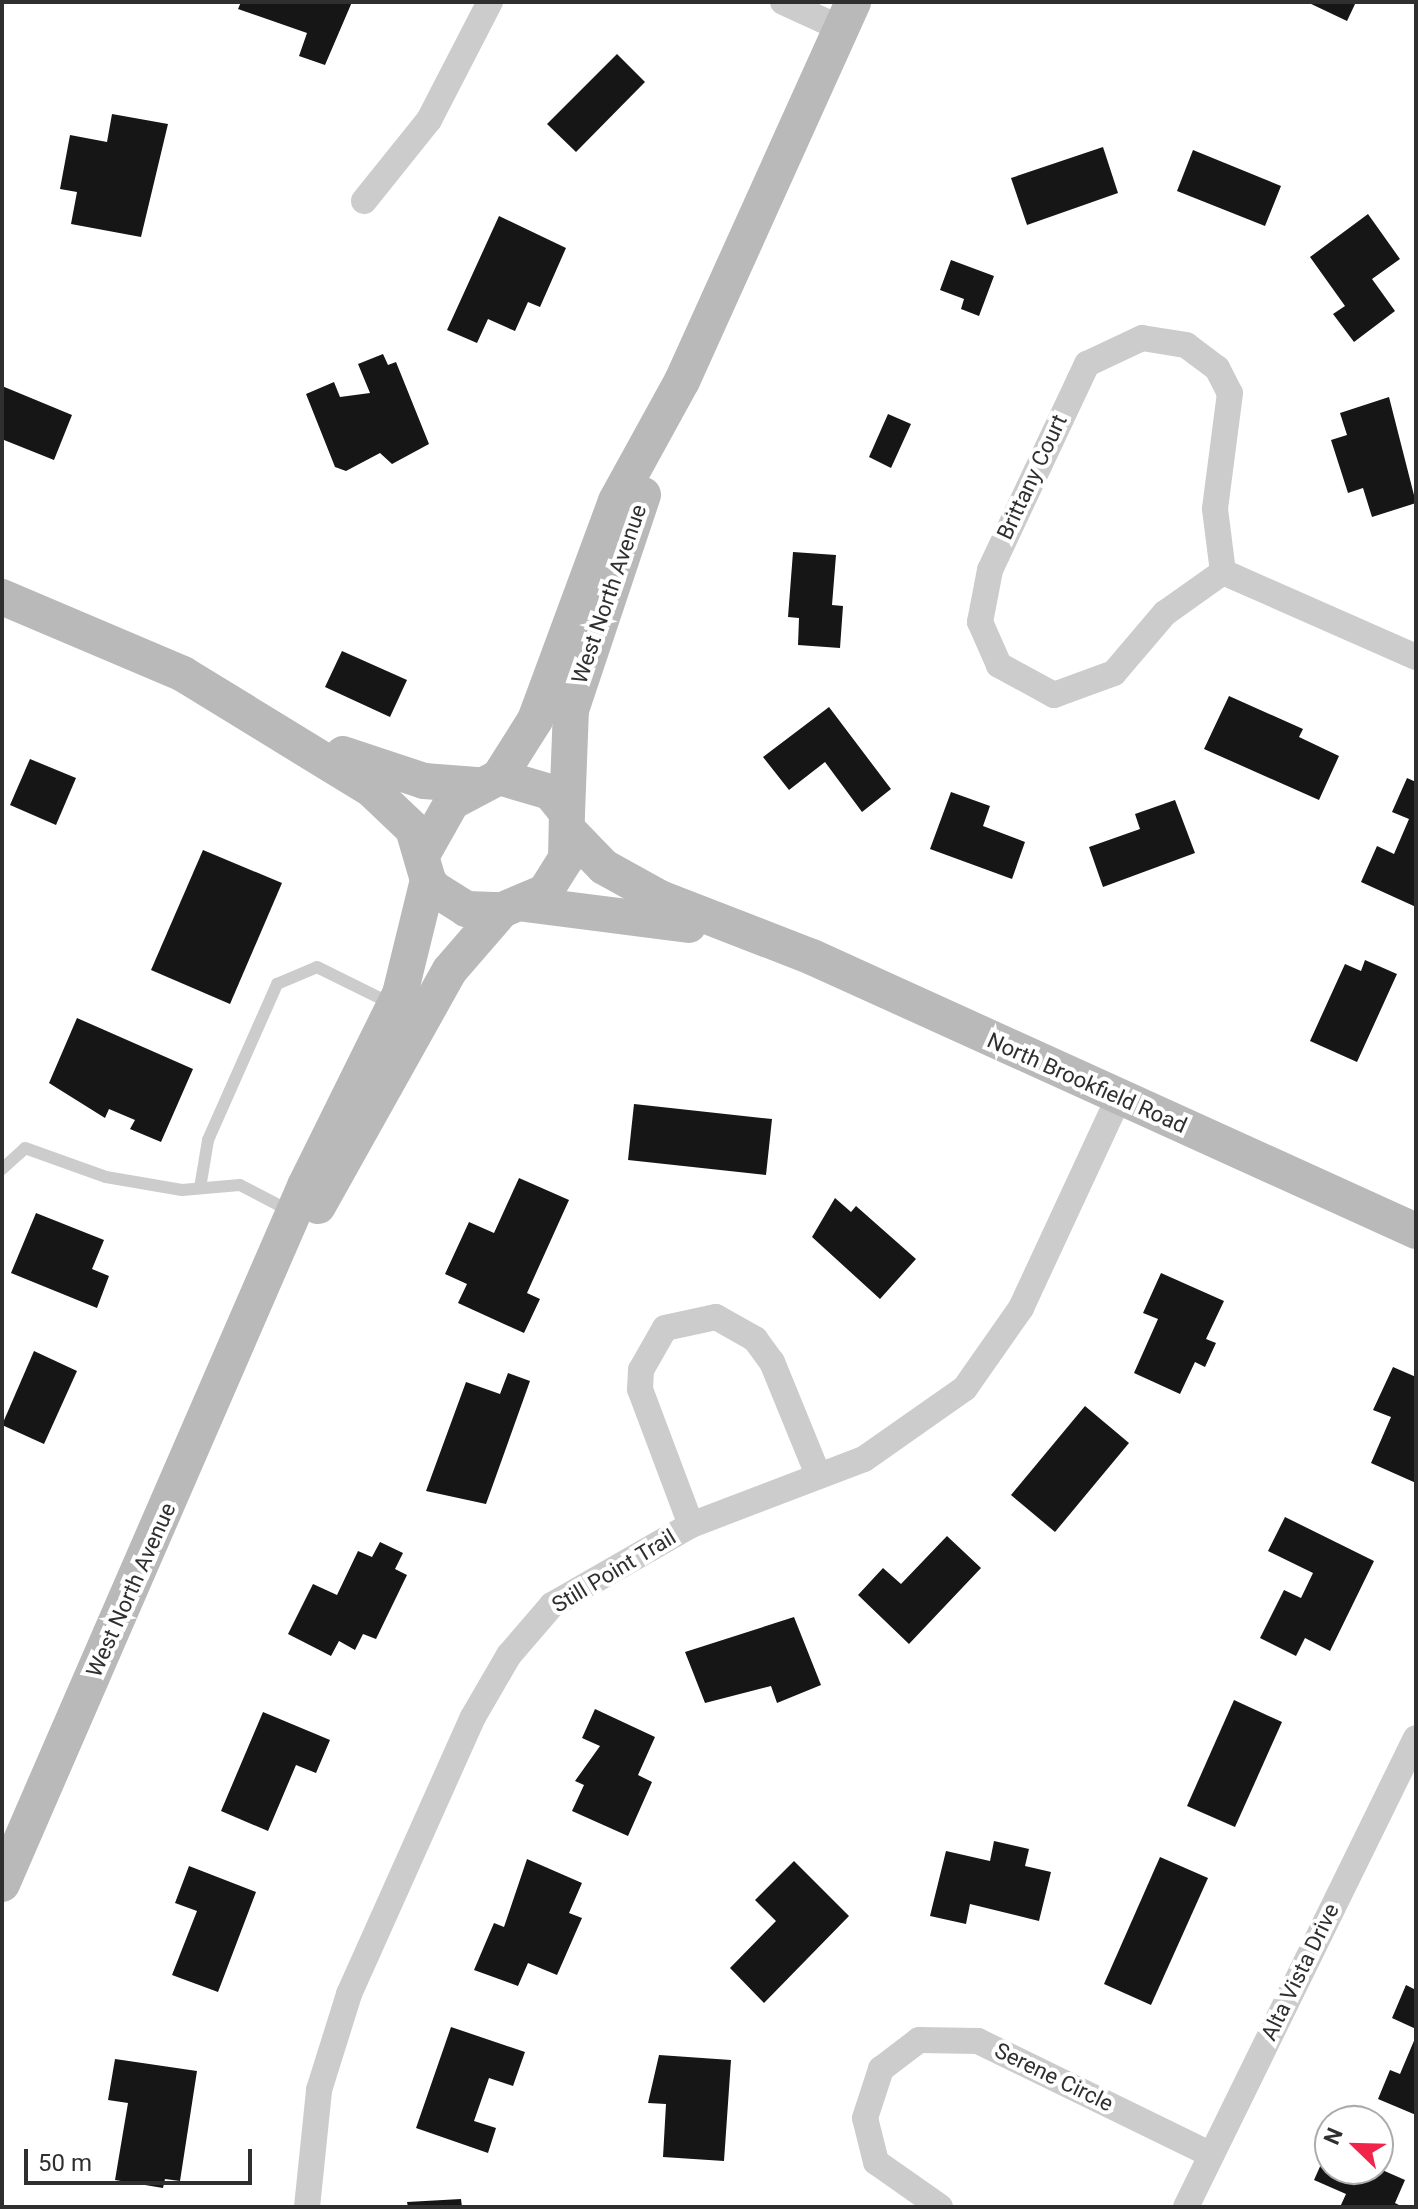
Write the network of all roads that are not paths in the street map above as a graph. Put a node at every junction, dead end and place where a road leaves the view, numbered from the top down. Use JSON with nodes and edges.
{"nodes":[{"id":1,"x":490,"y":2,"type":"edge"},
{"id":2,"x":783,"y":2,"type":"edge"},
{"id":3,"x":846,"y":15,"type":"edge"},
{"id":4,"x":364,"y":201,"type":"dead end"},
{"id":5,"x":682,"y":381,"type":"junction"},
{"id":6,"x":1223,"y":572,"type":"junction"},
{"id":7,"x":2,"y":597,"type":"edge"},
{"id":8,"x":1416,"y":657,"type":"edge"},
{"id":9,"x":283,"y":732,"type":"junction"},
{"id":10,"x":488,"y":781,"type":"junction"},
{"id":11,"x":569,"y":823,"type":"junction"},
{"id":12,"x":425,"y":867,"type":"junction"},
{"id":13,"x":514,"y":907,"type":"junction"},
{"id":14,"x":758,"y":937,"type":"junction"},
{"id":15,"x":395,"y":1006,"type":"junction"},
{"id":16,"x":1119,"y":1097,"type":"junction"},
{"id":17,"x":2,"y":1169,"type":"edge"},
{"id":18,"x":200,"y":1188,"type":"junction"},
{"id":19,"x":293,"y":1212,"type":"junction"},
{"id":20,"x":1414,"y":1225,"type":"edge"},
{"id":21,"x":261,"y":1295,"type":"junction"},
{"id":22,"x":817,"y":1472,"type":"junction"},
{"id":23,"x":691,"y":1525,"type":"junction"},
{"id":24,"x":1416,"y":1738,"type":"edge"},
{"id":25,"x":2,"y":1884,"type":"edge"},
{"id":26,"x":1210,"y":2154,"type":"junction"},
{"id":27,"x":307,"y":2207,"type":"edge"},
{"id":28,"x":940,"y":2207,"type":"edge"},
{"id":29,"x":1186,"y":2207,"type":"edge"}],
"edges":[{"from":1,"to":4,"type":"street"},
{"from":2,"to":3,"type":"street"},
{"from":3,"to":5,"type":"main road","name":"West North Avenue"},
{"from":5,"to":10,"type":"main road","name":"West North Avenue"},
{"from":5,"to":11,"type":"main road","name":"West North Avenue"},
{"from":6,"to":6,"type":"street","name":"Brittany Court"},
{"from":6,"to":8,"type":"street"},
{"from":7,"to":9,"type":"main road"},
{"from":9,"to":10,"type":"main road"},
{"from":9,"to":12,"type":"main road"},
{"from":10,"to":11,"type":"main road"},
{"from":10,"to":12,"type":"main road"},
{"from":11,"to":13,"type":"main road"},
{"from":11,"to":14,"type":"main road","name":"North Brookfield Road"},
{"from":12,"to":13,"type":"main road"},
{"from":12,"to":15,"type":"main road","name":"West North Avenue"},
{"from":13,"to":14,"type":"main road","name":"North Brookfield Road"},
{"from":13,"to":21,"type":"main road","name":"West North Avenue"},
{"from":14,"to":16,"type":"main road","name":"North Brookfield Road"},
{"from":15,"to":18,"type":"lane"},
{"from":15,"to":19,"type":"main road","name":"West North Avenue"},
{"from":16,"to":20,"type":"main road","name":"North Brookfield Road"},
{"from":16,"to":22,"type":"street","name":"Still Point Trail"},
{"from":17,"to":18,"type":"lane"},
{"from":18,"to":19,"type":"lane"},
{"from":19,"to":21,"type":"main road","name":"West North Avenue"},
{"from":21,"to":25,"type":"main road","name":"West North Avenue"},
{"from":22,"to":23,"type":"street","name":"Still Point Trail"},
{"from":22,"to":23,"type":"street"},
{"from":23,"to":27,"type":"street","name":"Still Point Trail"},
{"from":24,"to":26,"type":"street","name":"Alta Vista Drive"},
{"from":26,"to":28,"type":"street","name":"Serene Circle"},
{"from":26,"to":29,"type":"street","name":"Alta Vista Drive"}]}
